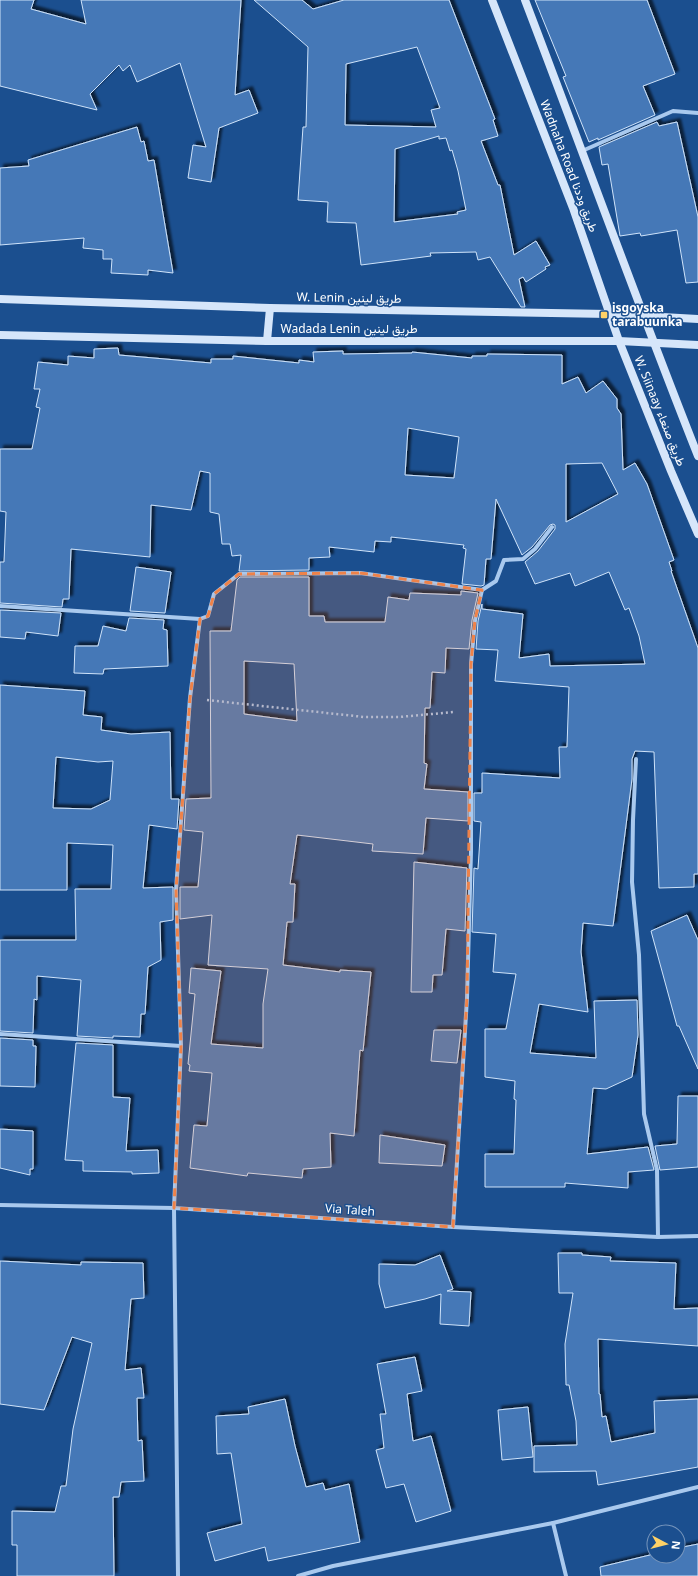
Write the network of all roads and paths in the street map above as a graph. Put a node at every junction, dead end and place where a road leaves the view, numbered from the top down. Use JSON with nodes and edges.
{"nodes":[{"id":1,"x":492,"y":0,"type":"edge"},
{"id":2,"x":525,"y":0,"type":"edge"},
{"id":3,"x":698,"y":113,"type":"edge"},
{"id":4,"x":582,"y":151,"type":"junction"},
{"id":5,"x":0,"y":299,"type":"edge"},
{"id":6,"x":270,"y":308,"type":"junction"},
{"id":7,"x":609,"y":314,"type":"junction"},
{"id":8,"x":643,"y":317,"type":"junction"},
{"id":9,"x":698,"y":319,"type":"edge"},
{"id":10,"x":0,"y":335,"type":"edge"},
{"id":11,"x":267,"y":341,"type":"junction"},
{"id":12,"x":619,"y":341,"type":"junction"},
{"id":13,"x":652,"y":342,"type":"junction"},
{"id":14,"x":698,"y":345,"type":"edge"},
{"id":15,"x":698,"y":456,"type":"edge"},
{"id":16,"x":552,"y":527,"type":"dead end"},
{"id":17,"x":698,"y":534,"type":"edge"},
{"id":18,"x":482,"y":590,"type":"junction"},
{"id":19,"x":0,"y":606,"type":"edge"},
{"id":20,"x":200,"y":619,"type":"junction"},
{"id":21,"x":190,"y":698,"type":"junction"},
{"id":22,"x":471,"y":711,"type":"junction"},
{"id":23,"x":636,"y":759,"type":"dead end"},
{"id":24,"x":0,"y":1034,"type":"edge"},
{"id":25,"x":180,"y":1046,"type":"junction"},
{"id":26,"x":0,"y":1205,"type":"edge"},
{"id":27,"x":174,"y":1208,"type":"junction"},
{"id":28,"x":453,"y":1227,"type":"junction"},
{"id":29,"x":698,"y":1236,"type":"edge"},
{"id":30,"x":658,"y":1237,"type":"junction"},
{"id":31,"x":698,"y":1487,"type":"edge"},
{"id":32,"x":553,"y":1523,"type":"junction"},
{"id":33,"x":178,"y":1576,"type":"edge"},
{"id":34,"x":298,"y":1576,"type":"edge"},
{"id":35,"x":566,"y":1576,"type":"edge"}],
"edges":[{"from":1,"to":7,"type":"main road","name":"Wadnaha Road طريق وددنا"},
{"from":2,"to":4,"type":"main road","name":"Wadnaha Road طريق وددنا"},
{"from":3,"to":4,"type":"street"},
{"from":4,"to":8,"type":"main road","name":"Wadnaha Road طريق وددنا"},
{"from":5,"to":6,"type":"main road","name":"W. Lenin طريق لينين"},
{"from":6,"to":7,"type":"main road","name":"W. Lenin طريق لينين"},
{"from":6,"to":11,"type":"main road"},
{"from":7,"to":8,"type":"main road","name":"W. Lenin طريق لينين"},
{"from":7,"to":12,"type":"main road","name":"Wadnaha Road طريق وددنا"},
{"from":8,"to":9,"type":"main road","name":"W. Lenin طريق لينين"},
{"from":8,"to":13,"type":"main road","name":"W. Siinaay طريق صنعاء"},
{"from":10,"to":11,"type":"main road","name":"Wadada Lenin طريق لينين"},
{"from":11,"to":12,"type":"main road","name":"Wadada Lenin طريق لينين"},
{"from":12,"to":13,"type":"main road","name":"Wadada Lenin طريق لينين"},
{"from":12,"to":17,"type":"main road","name":"W. Siinaay طريق صنعاء"},
{"from":13,"to":14,"type":"main road","name":"Wadada Lenin طريق لينين"},
{"from":13,"to":15,"type":"main road","name":"W. Siinaay طريق صنعاء"},
{"from":16,"to":18,"type":"street"},
{"from":18,"to":20,"type":"street"},
{"from":18,"to":22,"type":"street"},
{"from":19,"to":20,"type":"street"},
{"from":20,"to":21,"type":"street"},
{"from":21,"to":22,"type":"path"},
{"from":21,"to":25,"type":"street"},
{"from":22,"to":28,"type":"street"},
{"from":23,"to":30,"type":"street"},
{"from":24,"to":25,"type":"street"},
{"from":25,"to":27,"type":"street"},
{"from":26,"to":27,"type":"street","name":"Via Taleh"},
{"from":27,"to":28,"type":"street","name":"Via Taleh"},
{"from":27,"to":33,"type":"street"},
{"from":28,"to":30,"type":"street","name":"Via Taleh"},
{"from":29,"to":30,"type":"street","name":"Via Taleh"},
{"from":31,"to":32,"type":"street"},
{"from":32,"to":34,"type":"street"},
{"from":32,"to":35,"type":"street"}]}
